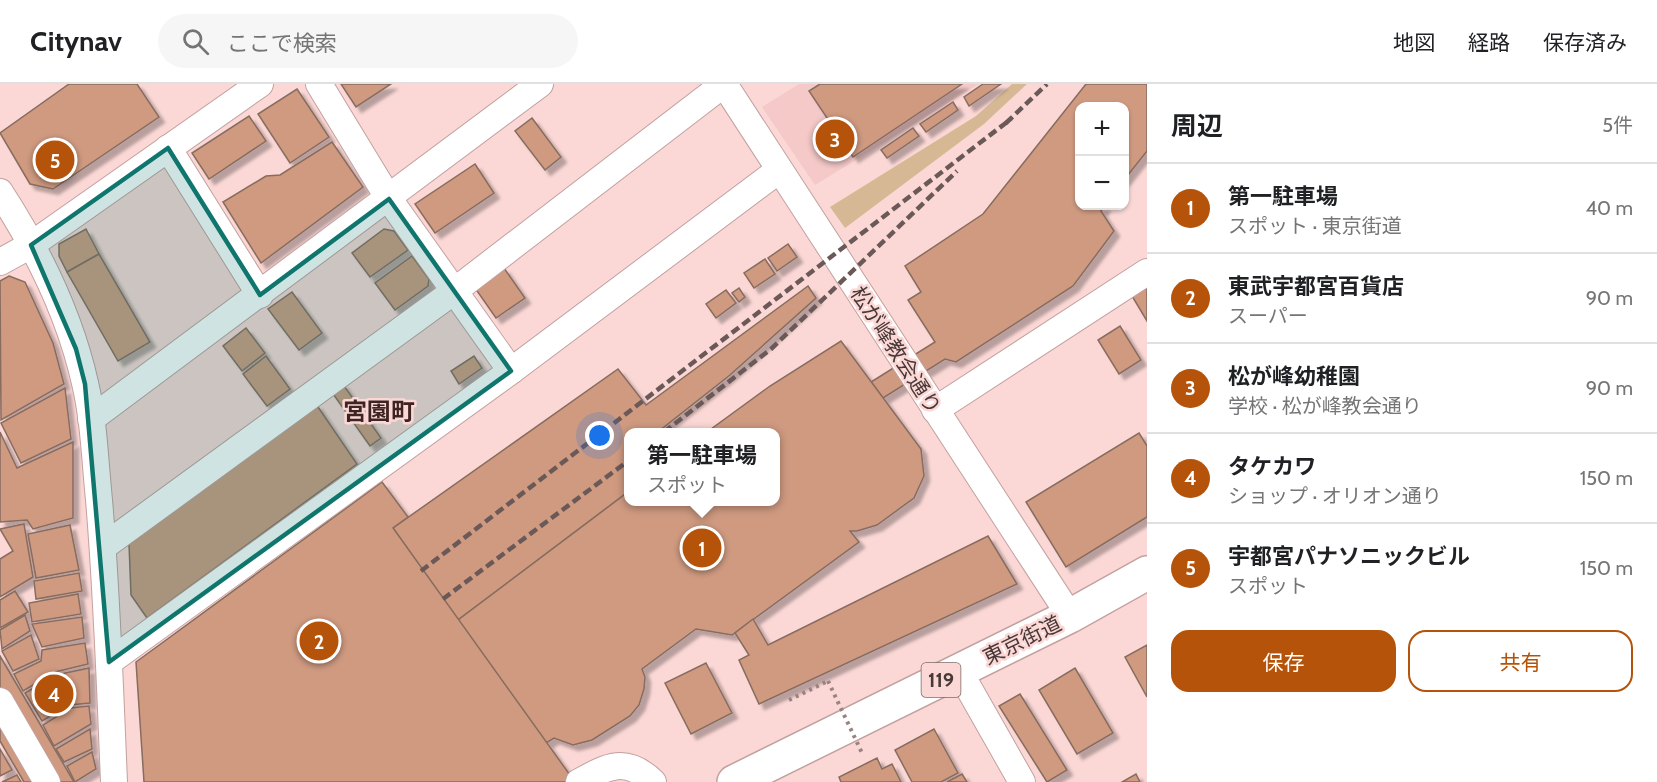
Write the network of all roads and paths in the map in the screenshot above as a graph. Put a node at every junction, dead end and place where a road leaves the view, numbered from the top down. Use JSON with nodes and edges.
{"nodes":[{"id":1,"x":260,"y":84,"type":"edge"},
{"id":2,"x":319,"y":84,"type":"edge"},
{"id":3,"x":540,"y":84,"type":"edge"},
{"id":4,"x":724,"y":84,"type":"edge"},
{"id":5,"x":168,"y":148,"type":"junction"},
{"id":6,"x":779,"y":170,"type":"junction"},
{"id":7,"x":0,"y":192,"type":"edge"},
{"id":8,"x":389,"y":199,"type":"junction"},
{"id":9,"x":31,"y":245,"type":"junction"},
{"id":10,"x":0,"y":262,"type":"edge"},
{"id":11,"x":1147,"y":272,"type":"edge"},
{"id":12,"x":453,"y":292,"type":"junction"},
{"id":13,"x":260,"y":295,"type":"junction"},
{"id":14,"x":511,"y":371,"type":"junction"},
{"id":15,"x":935,"y":411,"type":"junction"},
{"id":16,"x":92,"y":419,"type":"junction"},
{"id":17,"x":103,"y":547,"type":"junction"},
{"id":18,"x":1147,"y":573,"type":"edge"},
{"id":19,"x":1070,"y":616,"type":"junction"},
{"id":20,"x":109,"y":662,"type":"junction"},
{"id":21,"x":959,"y":671,"type":"junction"},
{"id":22,"x":789,"y":700,"type":"dead end"},
{"id":23,"x":0,"y":701,"type":"edge"},
{"id":24,"x":862,"y":753,"type":"dead end"},
{"id":25,"x":47,"y":782,"type":"edge"},
{"id":26,"x":114,"y":782,"type":"edge"},
{"id":27,"x":579,"y":782,"type":"edge"},
{"id":28,"x":653,"y":782,"type":"edge"},
{"id":29,"x":734,"y":782,"type":"edge"},
{"id":30,"x":1022,"y":782,"type":"edge"}],
"edges":[{"from":1,"to":5,"type":"street"},
{"from":2,"to":8,"type":"street"},
{"from":3,"to":8,"type":"street"},
{"from":4,"to":6,"type":"street","name":"松が峰教会通り"},
{"from":4,"to":12,"type":"street"},
{"from":5,"to":9,"type":"street"},
{"from":5,"to":13,"type":"street"},
{"from":6,"to":14,"type":"street"},
{"from":6,"to":15,"type":"street","name":"松が峰教会通り"},
{"from":7,"to":9,"type":"street"},
{"from":8,"to":12,"type":"street"},
{"from":8,"to":13,"type":"street"},
{"from":9,"to":10,"type":"street"},
{"from":9,"to":16,"type":"street"},
{"from":11,"to":15,"type":"street"},
{"from":12,"to":14,"type":"street"},
{"from":12,"to":17,"type":"street"},
{"from":13,"to":16,"type":"street"},
{"from":14,"to":20,"type":"street"},
{"from":15,"to":19,"type":"street","name":"松が峰教会通り"},
{"from":16,"to":17,"type":"street"},
{"from":17,"to":20,"type":"street"},
{"from":18,"to":19,"type":"highway","name":"東京街道","number":"119"},
{"from":19,"to":21,"type":"highway","name":"東京街道","number":"119"},
{"from":20,"to":26,"type":"street"},
{"from":21,"to":29,"type":"highway","name":"東京街道","number":"119"},
{"from":21,"to":30,"type":"street"},
{"from":22,"to":24,"type":"path","bridge":true},
{"from":23,"to":25,"type":"street"},
{"from":27,"to":28,"type":"street"}]}
